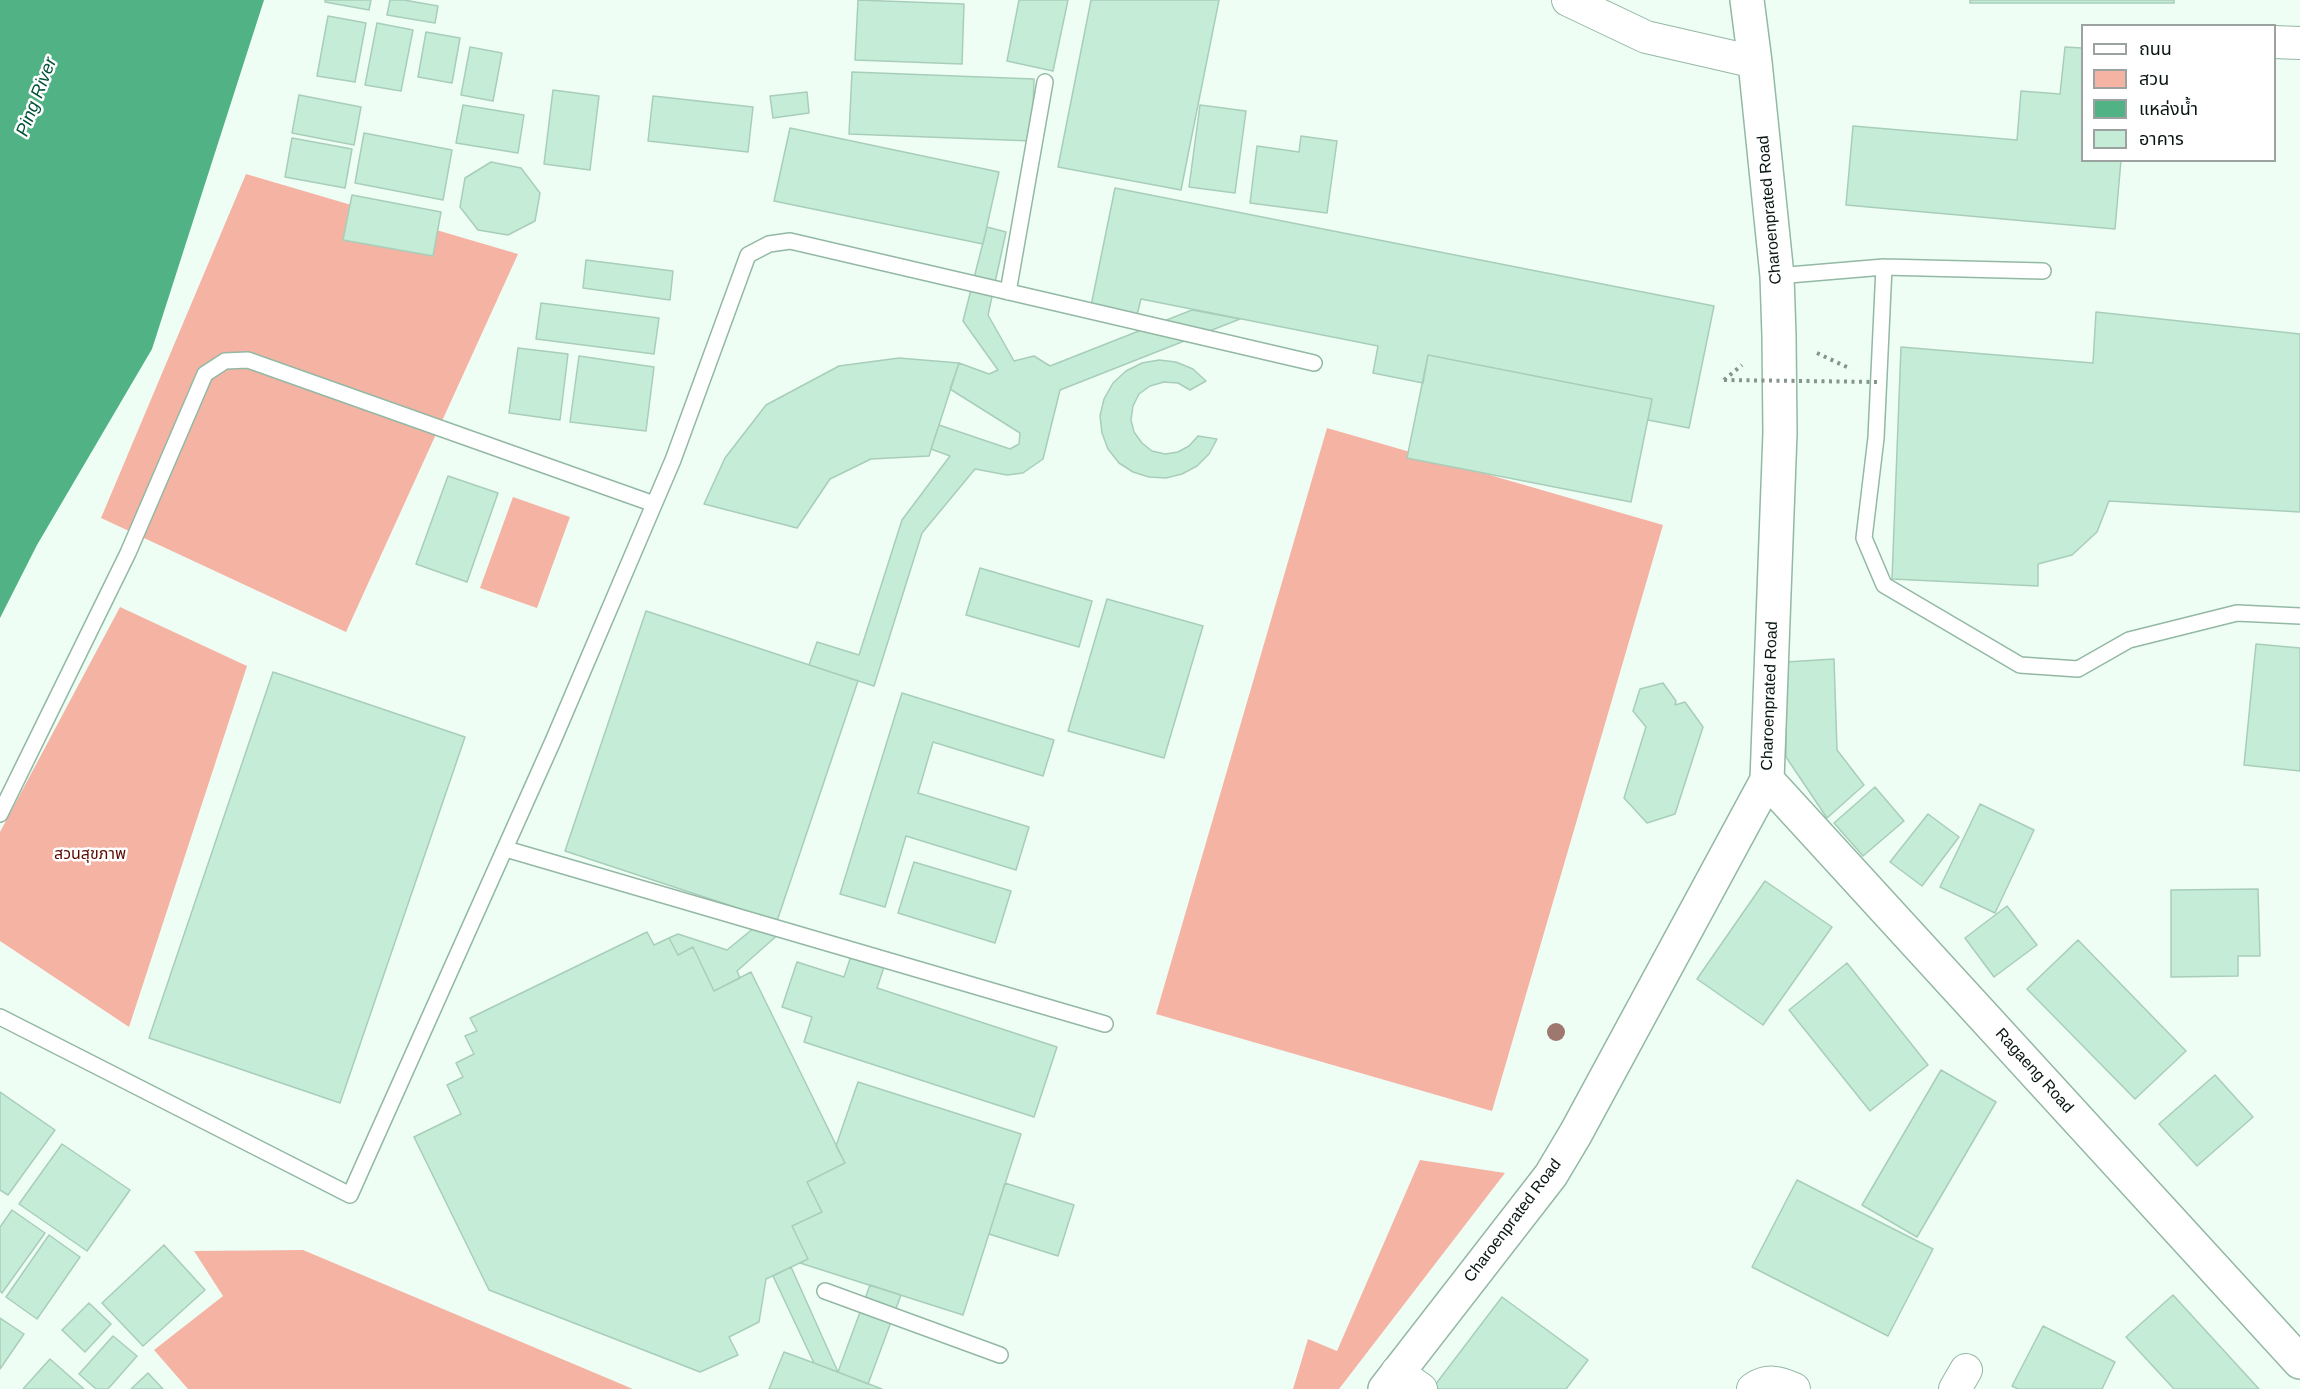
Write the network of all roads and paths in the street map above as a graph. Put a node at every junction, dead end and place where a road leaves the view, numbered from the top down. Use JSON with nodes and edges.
{"nodes":[{"id":1,"x":1568,"y":0,"type":"edge"},
{"id":2,"x":1747,"y":0,"type":"edge"},
{"id":3,"x":2276,"y":42,"type":"edge"},
{"id":4,"x":2300,"y":43,"type":"edge"},
{"id":5,"x":1755,"y":62,"type":"junction"},
{"id":6,"x":1045,"y":82,"type":"dead end"},
{"id":7,"x":1884,"y":267,"type":"junction"},
{"id":8,"x":2043,"y":272,"type":"dead end"},
{"id":9,"x":1777,"y":276,"type":"junction"},
{"id":10,"x":1008,"y":292,"type":"junction"},
{"id":11,"x":1779,"y":336,"type":"junction"},
{"id":12,"x":1314,"y":363,"type":"dead end"},
{"id":13,"x":1859,"y":373,"type":"dead end"},
{"id":14,"x":1724,"y":380,"type":"dead end"},
{"id":15,"x":1874,"y":380,"type":"junction"},
{"id":16,"x":654,"y":504,"type":"junction"},
{"id":17,"x":2300,"y":616,"type":"edge"},
{"id":18,"x":1767,"y":780,"type":"junction"},
{"id":19,"x":0,"y":814,"type":"edge"},
{"id":20,"x":506,"y":849,"type":"junction"},
{"id":21,"x":0,"y":1017,"type":"edge"},
{"id":22,"x":1105,"y":1024,"type":"dead end"},
{"id":23,"x":825,"y":1291,"type":"dead end"},
{"id":24,"x":1000,"y":1355,"type":"dead end"},
{"id":25,"x":2300,"y":1362,"type":"edge"},
{"id":26,"x":1401,"y":1383,"type":"edge"},
{"id":27,"x":1753,"y":1389,"type":"edge"},
{"id":28,"x":1794,"y":1389,"type":"edge"}],
"edges":[{"from":1,"to":5,"type":"street"},
{"from":2,"to":5,"type":"street","name":"Charoenprated Road"},
{"from":3,"to":4,"type":"street"},
{"from":5,"to":9,"type":"street","name":"Charoenprated Road"},
{"from":6,"to":10,"type":"lane"},
{"from":7,"to":8,"type":"lane"},
{"from":7,"to":9,"type":"lane"},
{"from":7,"to":15,"type":"lane"},
{"from":9,"to":11,"type":"street","name":"Charoenprated Road"},
{"from":10,"to":12,"type":"lane"},
{"from":10,"to":16,"type":"lane"},
{"from":11,"to":13,"type":"path"},
{"from":11,"to":18,"type":"street","name":"Charoenprated Road"},
{"from":14,"to":15,"type":"path","bridge":true},
{"from":15,"to":17,"type":"lane"},
{"from":16,"to":19,"type":"lane"},
{"from":16,"to":20,"type":"lane"},
{"from":18,"to":25,"type":"street","name":"Ragaeng Road"},
{"from":18,"to":26,"type":"street","name":"Charoenprated Road"},
{"from":20,"to":21,"type":"lane"},
{"from":20,"to":22,"type":"lane"},
{"from":23,"to":24,"type":"lane"},
{"from":27,"to":28,"type":"street"}]}
